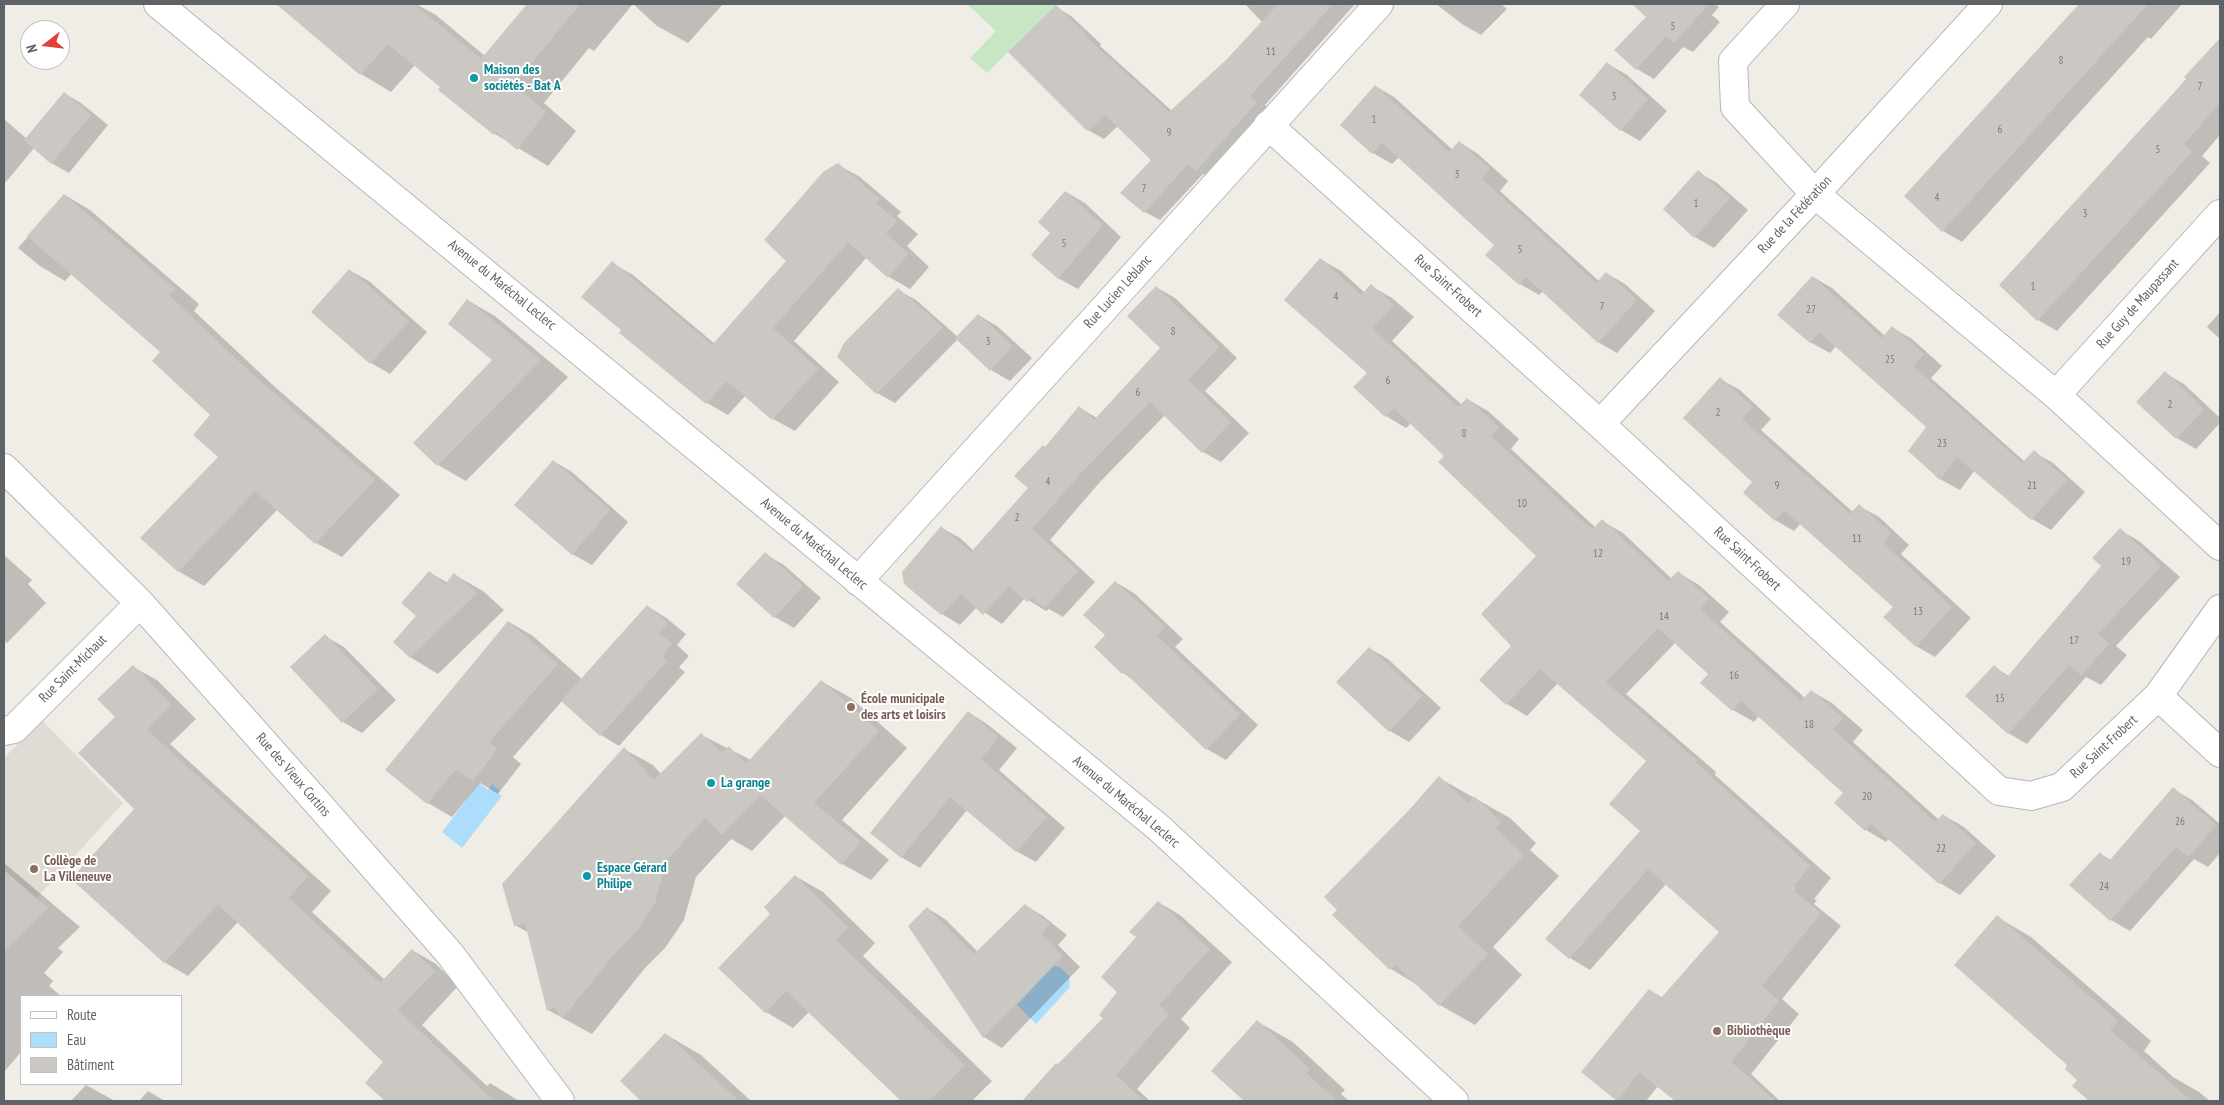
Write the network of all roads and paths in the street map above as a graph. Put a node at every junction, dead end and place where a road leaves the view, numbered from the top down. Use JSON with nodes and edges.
{"nodes":[{"id":1,"x":158,"y":4,"type":"edge"},
{"id":2,"x":1379,"y":4,"type":"edge"},
{"id":3,"x":1785,"y":4,"type":"edge"},
{"id":4,"x":1988,"y":4,"type":"edge"},
{"id":5,"x":1268,"y":125,"type":"junction"},
{"id":6,"x":1815,"y":194,"type":"junction"},
{"id":7,"x":2220,"y":214,"type":"edge"},
{"id":8,"x":2056,"y":395,"type":"junction"},
{"id":9,"x":1600,"y":424,"type":"junction"},
{"id":10,"x":4,"y":468,"type":"edge"},
{"id":11,"x":2220,"y":546,"type":"edge"},
{"id":12,"x":858,"y":581,"type":"junction"},
{"id":13,"x":140,"y":603,"type":"junction"},
{"id":14,"x":2220,"y":609,"type":"edge"},
{"id":15,"x":2158,"y":696,"type":"junction"},
{"id":16,"x":4,"y":731,"type":"edge"},
{"id":17,"x":2220,"y":753,"type":"edge"},
{"id":18,"x":560,"y":1101,"type":"edge"},
{"id":19,"x":1454,"y":1101,"type":"edge"}],
"edges":[{"from":1,"to":12,"type":"street","name":"Avenue du Maréchal Leclerc"},
{"from":2,"to":5,"type":"street","name":"Rue Lucien Leblanc"},
{"from":3,"to":6,"type":"street"},
{"from":4,"to":6,"type":"street","name":"Rue de la Fédération"},
{"from":5,"to":9,"type":"street","name":"Rue Saint-Frobert"},
{"from":5,"to":12,"type":"street","name":"Rue Lucien Leblanc"},
{"from":6,"to":8,"type":"street"},
{"from":6,"to":9,"type":"street","name":"Rue de la Fédération"},
{"from":7,"to":8,"type":"street","name":"Rue Guy de Maupassant"},
{"from":8,"to":11,"type":"street"},
{"from":9,"to":15,"type":"street","name":"Rue Saint-Frobert"},
{"from":10,"to":13,"type":"street","name":"Rue des Vieux Cortins"},
{"from":12,"to":19,"type":"street","name":"Avenue du Maréchal Leclerc"},
{"from":13,"to":16,"type":"street","name":"Rue Saint-Michaut"},
{"from":13,"to":18,"type":"street","name":"Rue des Vieux Cortins"},
{"from":14,"to":15,"type":"street","name":"Rue Saint-Frobert"},
{"from":15,"to":17,"type":"street"}]}
